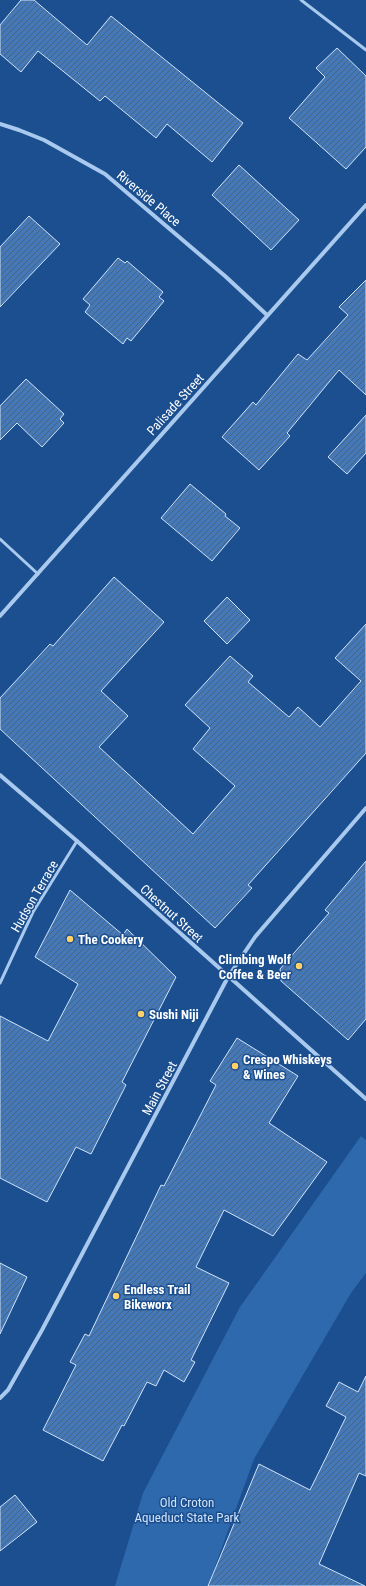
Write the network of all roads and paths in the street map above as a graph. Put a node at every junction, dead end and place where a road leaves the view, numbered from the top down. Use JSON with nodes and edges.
{"nodes":[{"id":1,"x":301,"y":0,"type":"edge"},
{"id":2,"x":366,"y":50,"type":"edge"},
{"id":3,"x":0,"y":124,"type":"edge"},
{"id":4,"x":366,"y":205,"type":"edge"},
{"id":5,"x":267,"y":315,"type":"junction"},
{"id":6,"x":0,"y":539,"type":"edge"},
{"id":7,"x":38,"y":574,"type":"junction"},
{"id":8,"x":0,"y":616,"type":"edge"},
{"id":9,"x":0,"y":775,"type":"edge"},
{"id":10,"x":366,"y":808,"type":"edge"},
{"id":11,"x":77,"y":841,"type":"junction"},
{"id":12,"x":228,"y":977,"type":"junction"},
{"id":13,"x":0,"y":983,"type":"edge"},
{"id":14,"x":366,"y":1099,"type":"edge"},
{"id":15,"x":0,"y":1398,"type":"edge"}],
"edges":[{"from":1,"to":2,"type":"lane"},
{"from":3,"to":5,"type":"street","name":"Riverside Place"},
{"from":4,"to":5,"type":"street","name":"Palisade Street"},
{"from":5,"to":7,"type":"street","name":"Palisade Street"},
{"from":6,"to":7,"type":"lane"},
{"from":7,"to":8,"type":"street","name":"Palisade Street"},
{"from":9,"to":11,"type":"street","name":"Chestnut Street"},
{"from":10,"to":12,"type":"street","name":"Main Street"},
{"from":11,"to":12,"type":"street","name":"Chestnut Street"},
{"from":11,"to":13,"type":"lane","name":"Hudson Terrace"},
{"from":12,"to":14,"type":"street","name":"Chestnut Street"},
{"from":12,"to":15,"type":"street","name":"Main Street"}]}
